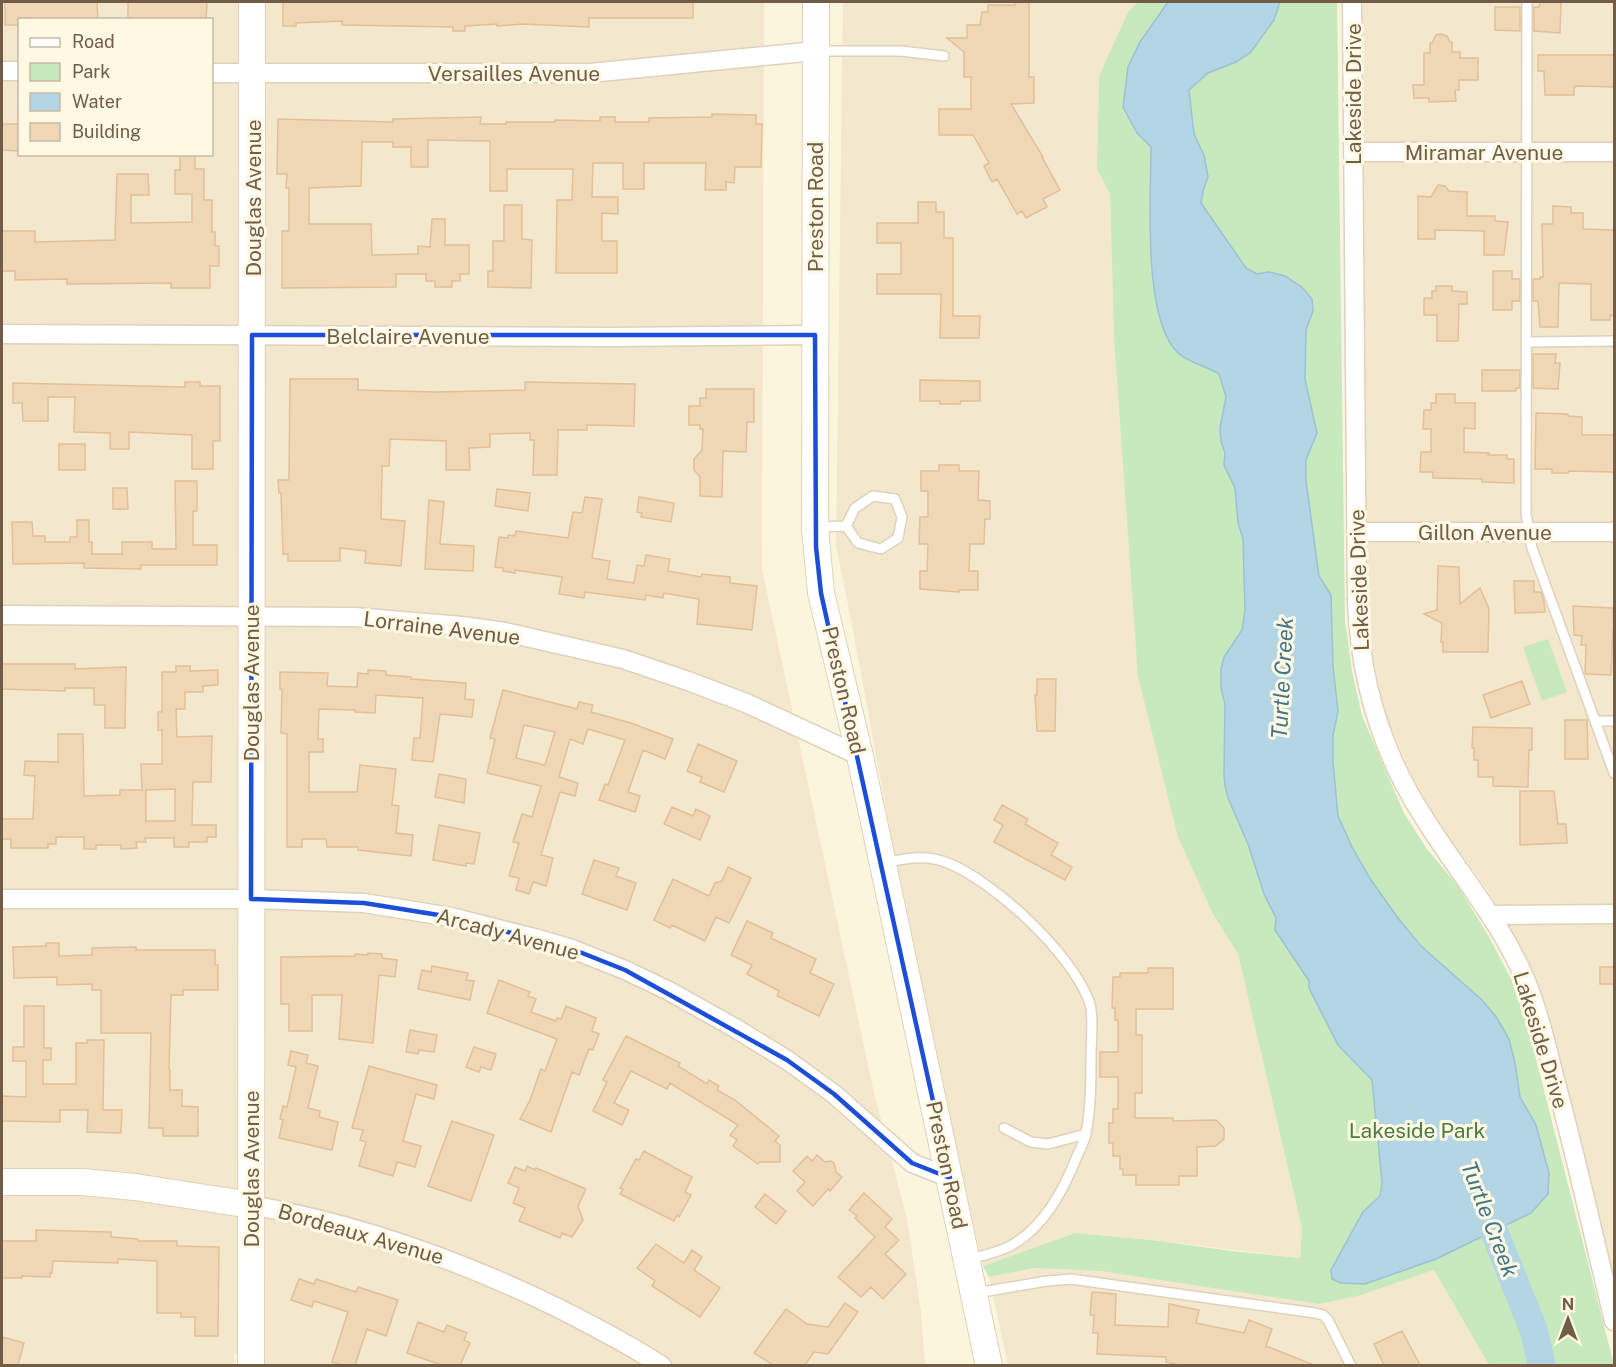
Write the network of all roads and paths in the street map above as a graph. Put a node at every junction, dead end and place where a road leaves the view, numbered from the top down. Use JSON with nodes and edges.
{"nodes":[{"id":1,"x":252,"y":2,"type":"edge"},
{"id":2,"x":816,"y":2,"type":"edge"},
{"id":3,"x":1353,"y":2,"type":"edge"},
{"id":4,"x":1527,"y":2,"type":"edge"},
{"id":5,"x":815,"y":51,"type":"junction"},
{"id":6,"x":944,"y":56,"type":"dead end"},
{"id":7,"x":2,"y":71,"type":"edge"},
{"id":8,"x":18,"y":71,"type":"edge"},
{"id":9,"x":213,"y":73,"type":"edge"},
{"id":10,"x":252,"y":73,"type":"junction"},
{"id":11,"x":1353,"y":152,"type":"junction"},
{"id":12,"x":1527,"y":152,"type":"junction"},
{"id":13,"x":1614,"y":152,"type":"edge"},
{"id":14,"x":2,"y":334,"type":"edge"},
{"id":15,"x":252,"y":335,"type":"junction"},
{"id":16,"x":815,"y":335,"type":"junction"},
{"id":17,"x":1614,"y":341,"type":"edge"},
{"id":18,"x":1527,"y":342,"type":"junction"},
{"id":19,"x":846,"y":526,"type":"junction"},
{"id":20,"x":815,"y":528,"type":"junction"},
{"id":21,"x":1356,"y":532,"type":"junction"},
{"id":22,"x":1528,"y":532,"type":"junction"},
{"id":23,"x":1614,"y":532,"type":"edge"},
{"id":24,"x":2,"y":615,"type":"edge"},
{"id":25,"x":251,"y":616,"type":"junction"},
{"id":26,"x":1596,"y":721,"type":"junction"},
{"id":27,"x":1614,"y":721,"type":"edge"},
{"id":28,"x":860,"y":756,"type":"junction"},
{"id":29,"x":1614,"y":772,"type":"edge"},
{"id":30,"x":883,"y":863,"type":"junction"},
{"id":31,"x":2,"y":899,"type":"edge"},
{"id":32,"x":251,"y":899,"type":"junction"},
{"id":33,"x":1614,"y":914,"type":"edge"},
{"id":34,"x":1491,"y":915,"type":"junction"},
{"id":35,"x":1004,"y":1128,"type":"dead end"},
{"id":36,"x":1086,"y":1134,"type":"junction"},
{"id":37,"x":950,"y":1178,"type":"junction"},
{"id":38,"x":2,"y":1182,"type":"edge"},
{"id":39,"x":251,"y":1204,"type":"junction"},
{"id":40,"x":967,"y":1260,"type":"junction"},
{"id":41,"x":1607,"y":1263,"type":"edge"},
{"id":42,"x":974,"y":1293,"type":"junction"},
{"id":43,"x":1614,"y":1321,"type":"edge"},
{"id":44,"x":251,"y":1365,"type":"edge"},
{"id":45,"x":662,"y":1365,"type":"edge"},
{"id":46,"x":989,"y":1365,"type":"edge"},
{"id":47,"x":1351,"y":1365,"type":"edge"}],
"edges":[{"from":1,"to":10,"type":"street","name":"Douglas Avenue"},
{"from":2,"to":5,"type":"street","name":"Preston Road"},
{"from":3,"to":11,"type":"street","name":"Lakeside Drive"},
{"from":4,"to":12,"type":"lane"},
{"from":5,"to":6,"type":"lane"},
{"from":5,"to":10,"type":"street","name":"Versailles Avenue"},
{"from":5,"to":16,"type":"street","name":"Preston Road"},
{"from":7,"to":8,"type":"street"},
{"from":9,"to":10,"type":"street","name":"Versailles Avenue"},
{"from":10,"to":15,"type":"street","name":"Douglas Avenue"},
{"from":11,"to":12,"type":"street","name":"Miramar Avenue"},
{"from":11,"to":21,"type":"street","name":"Lakeside Drive"},
{"from":12,"to":13,"type":"street","name":"Miramar Avenue"},
{"from":12,"to":18,"type":"lane"},
{"from":14,"to":15,"type":"street","name":"Belclaire Avenue"},
{"from":15,"to":16,"type":"street","name":"Belclaire Avenue"},
{"from":15,"to":25,"type":"street","name":"Douglas Avenue"},
{"from":16,"to":20,"type":"street","name":"Preston Road"},
{"from":17,"to":18,"type":"lane"},
{"from":18,"to":22,"type":"lane"},
{"from":19,"to":19,"type":"lane"},
{"from":19,"to":20,"type":"lane"},
{"from":20,"to":28,"type":"street","name":"Preston Road"},
{"from":21,"to":22,"type":"street","name":"Gillon Avenue"},
{"from":21,"to":34,"type":"street","name":"Lakeside Drive"},
{"from":22,"to":23,"type":"street","name":"Gillon Avenue"},
{"from":22,"to":26,"type":"lane"},
{"from":24,"to":25,"type":"street","name":"Lorraine Avenue"},
{"from":25,"to":28,"type":"street","name":"Lorraine Avenue"},
{"from":25,"to":32,"type":"street","name":"Douglas Avenue"},
{"from":26,"to":27,"type":"lane"},
{"from":26,"to":29,"type":"lane"},
{"from":28,"to":30,"type":"street","name":"Preston Road"},
{"from":30,"to":36,"type":"lane"},
{"from":30,"to":37,"type":"street","name":"Preston Road"},
{"from":31,"to":32,"type":"street","name":"Arcady Avenue"},
{"from":32,"to":37,"type":"street","name":"Arcady Avenue"},
{"from":32,"to":39,"type":"street","name":"Douglas Avenue"},
{"from":33,"to":34,"type":"street"},
{"from":34,"to":41,"type":"street","name":"Lakeside Drive"},
{"from":35,"to":36,"type":"lane"},
{"from":36,"to":40,"type":"lane"},
{"from":37,"to":40,"type":"street","name":"Preston Road"},
{"from":38,"to":39,"type":"street","name":"Bordeaux Avenue"},
{"from":39,"to":44,"type":"street","name":"Douglas Avenue"},
{"from":39,"to":45,"type":"street","name":"Bordeaux Avenue"},
{"from":40,"to":42,"type":"street","name":"Preston Road"},
{"from":41,"to":43,"type":"street","name":"Lakeside Drive"},
{"from":42,"to":46,"type":"street","name":"Preston Road"},
{"from":42,"to":47,"type":"lane"}]}
